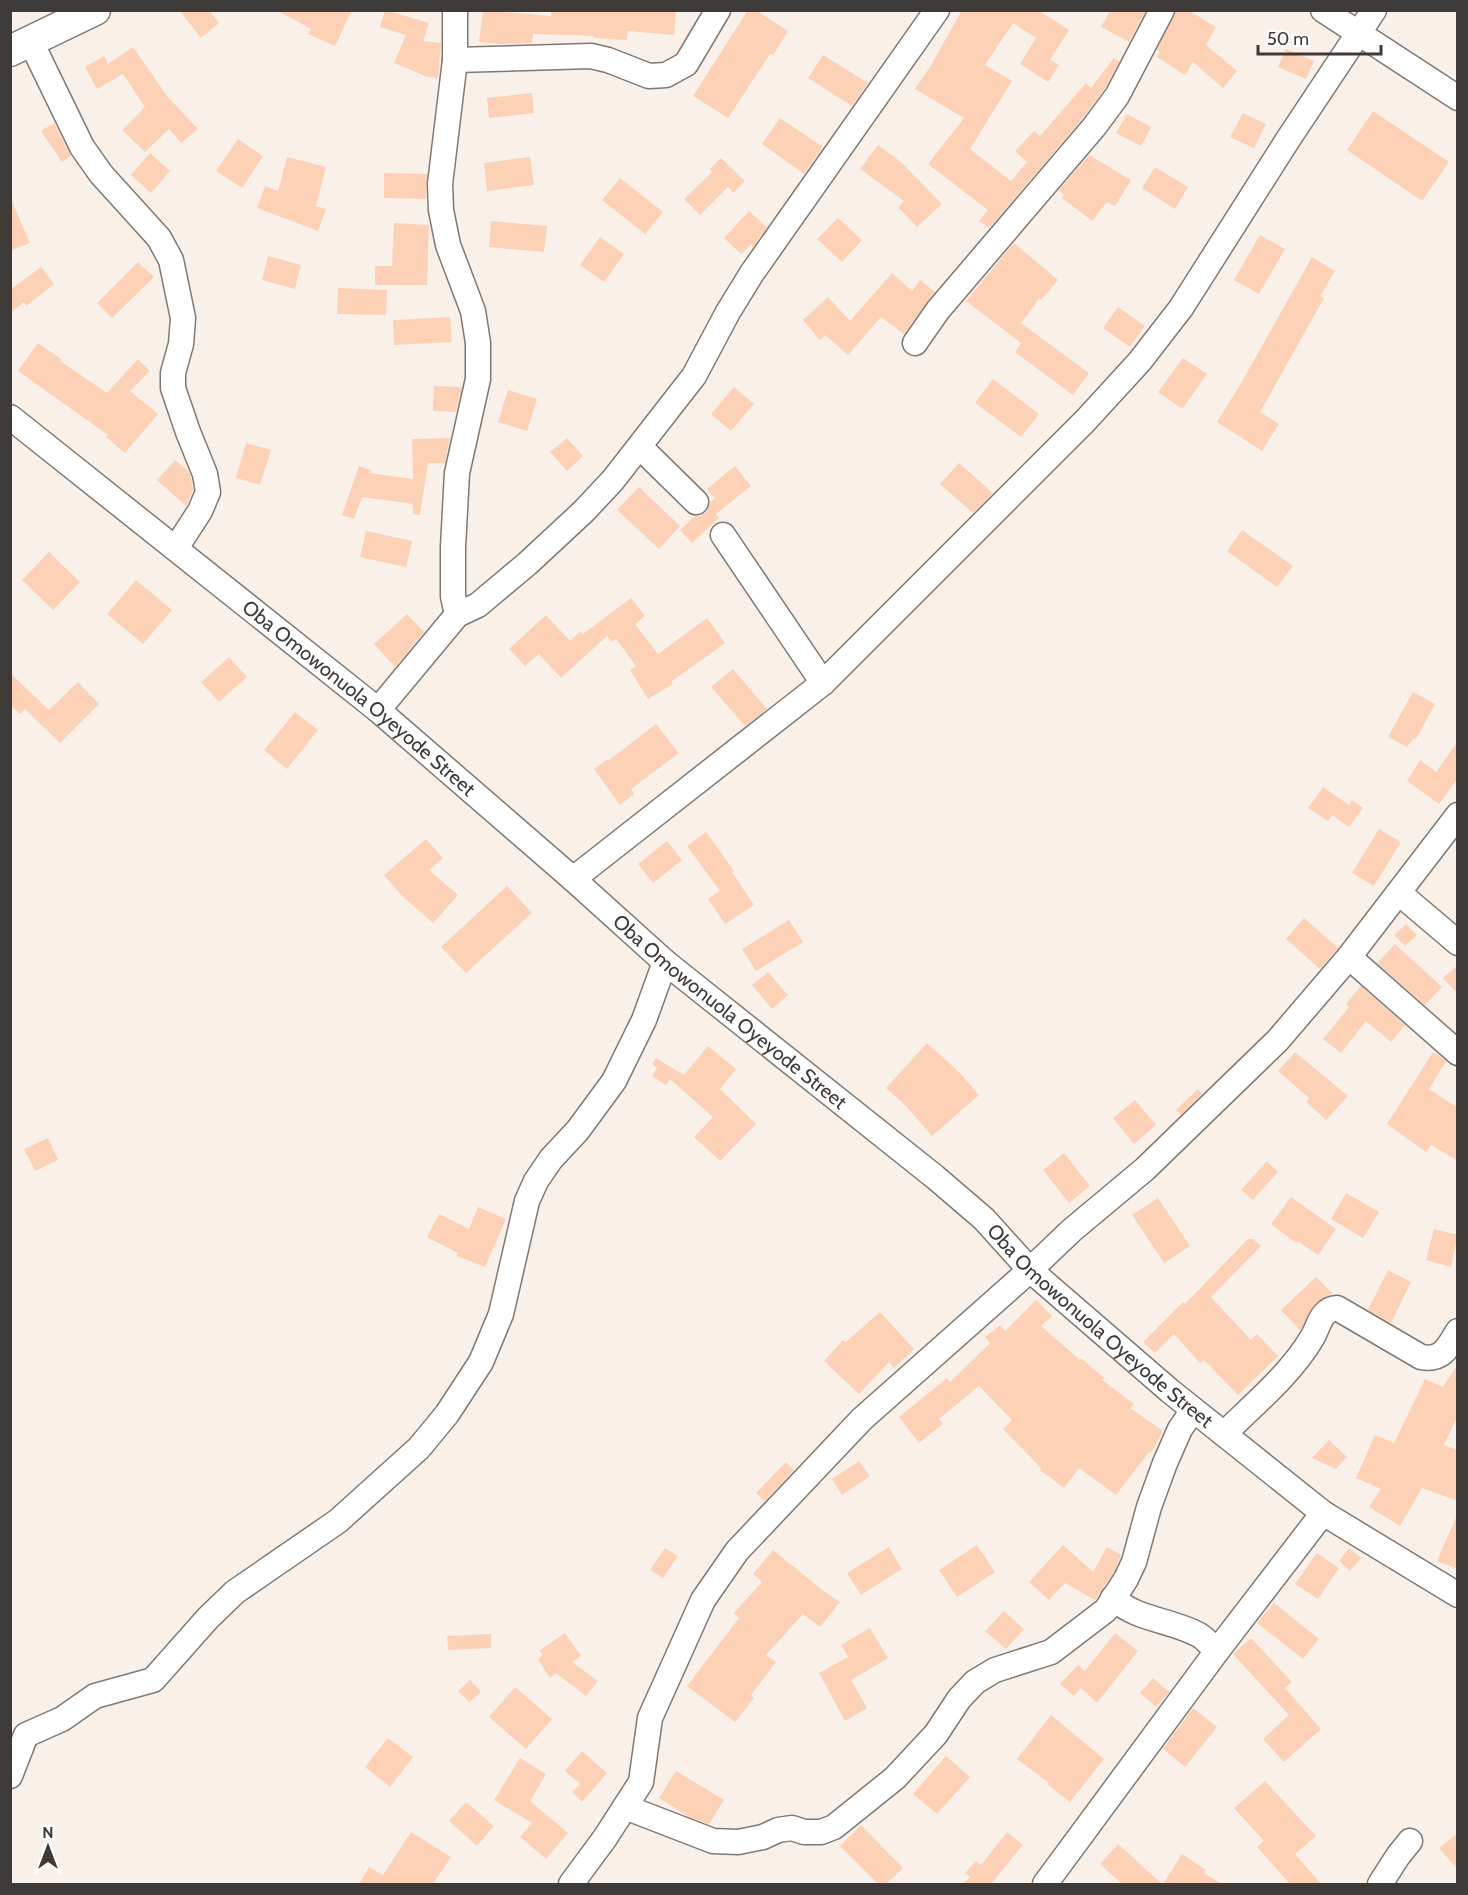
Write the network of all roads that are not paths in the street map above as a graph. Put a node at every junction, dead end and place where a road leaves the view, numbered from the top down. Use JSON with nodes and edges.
{"nodes":[{"id":1,"x":95,"y":10,"type":"edge"},
{"id":2,"x":455,"y":10,"type":"edge"},
{"id":3,"x":718,"y":10,"type":"edge"},
{"id":4,"x":937,"y":10,"type":"edge"},
{"id":5,"x":1162,"y":10,"type":"edge"},
{"id":6,"x":1323,"y":10,"type":"edge"},
{"id":7,"x":1374,"y":10,"type":"edge"},
{"id":8,"x":1358,"y":34,"type":"junction"},
{"id":9,"x":21,"y":46,"type":"edge"},
{"id":10,"x":455,"y":60,"type":"junction"},
{"id":11,"x":1458,"y":98,"type":"edge"},
{"id":12,"x":915,"y":343,"type":"dead end"},
{"id":13,"x":10,"y":417,"type":"edge"},
{"id":14,"x":640,"y":447,"type":"junction"},
{"id":15,"x":696,"y":502,"type":"dead end"},
{"id":16,"x":723,"y":535,"type":"dead end"},
{"id":17,"x":176,"y":548,"type":"junction"},
{"id":18,"x":457,"y":615,"type":"junction"},
{"id":19,"x":823,"y":682,"type":"junction"},
{"id":20,"x":378,"y":710,"type":"junction"},
{"id":21,"x":1458,"y":815,"type":"edge"},
{"id":22,"x":573,"y":879,"type":"junction"},
{"id":23,"x":1399,"y":893,"type":"junction"},
{"id":24,"x":1458,"y":943,"type":"edge"},
{"id":25,"x":1349,"y":957,"type":"junction"},
{"id":26,"x":664,"y":962,"type":"junction"},
{"id":27,"x":1458,"y":1053,"type":"edge"},
{"id":28,"x":1030,"y":1270,"type":"junction"},
{"id":29,"x":1458,"y":1331,"type":"edge"},
{"id":30,"x":1193,"y":1410,"type":"junction"},
{"id":31,"x":1224,"y":1434,"type":"junction"},
{"id":32,"x":1323,"y":1513,"type":"junction"},
{"id":33,"x":1458,"y":1595,"type":"edge"},
{"id":34,"x":1113,"y":1598,"type":"junction"},
{"id":35,"x":1217,"y":1651,"type":"junction"},
{"id":36,"x":10,"y":1776,"type":"edge"},
{"id":37,"x":625,"y":1807,"type":"junction"},
{"id":38,"x":1410,"y":1841,"type":"dead end"},
{"id":39,"x":571,"y":1884,"type":"edge"},
{"id":40,"x":1045,"y":1884,"type":"edge"},
{"id":41,"x":1380,"y":1884,"type":"edge"}],
"edges":[{"from":1,"to":9,"type":"main road"},
{"from":2,"to":10,"type":"street"},
{"from":3,"to":10,"type":"street"},
{"from":4,"to":14,"type":"street"},
{"from":5,"to":12,"type":"street"},
{"from":6,"to":8,"type":"street"},
{"from":7,"to":8,"type":"street"},
{"from":8,"to":11,"type":"street"},
{"from":8,"to":19,"type":"street"},
{"from":9,"to":17,"type":"street"},
{"from":10,"to":18,"type":"street"},
{"from":13,"to":17,"type":"street","name":"Oba Omowonuola Oyeyode Street"},
{"from":14,"to":15,"type":"street"},
{"from":14,"to":18,"type":"street"},
{"from":16,"to":19,"type":"street"},
{"from":17,"to":20,"type":"street","name":"Oba Omowonuola Oyeyode Street"},
{"from":18,"to":20,"type":"street"},
{"from":19,"to":22,"type":"street"},
{"from":20,"to":22,"type":"street","name":"Oba Omowonuola Oyeyode Street"},
{"from":21,"to":23,"type":"street"},
{"from":22,"to":26,"type":"street","name":"Oba Omowonuola Oyeyode Street"},
{"from":23,"to":24,"type":"street"},
{"from":23,"to":25,"type":"street"},
{"from":25,"to":27,"type":"street"},
{"from":25,"to":28,"type":"street"},
{"from":26,"to":28,"type":"street","name":"Oba Omowonuola Oyeyode Street"},
{"from":26,"to":36,"type":"street"},
{"from":28,"to":30,"type":"street","name":"Oba Omowonuola Oyeyode Street"},
{"from":28,"to":37,"type":"street"},
{"from":29,"to":31,"type":"street"},
{"from":30,"to":31,"type":"street","name":"Oba Omowonuola Oyeyode Street"},
{"from":30,"to":34,"type":"street"},
{"from":31,"to":32,"type":"street","name":"Oba Omowonuola Oyeyode Street"},
{"from":32,"to":33,"type":"street","name":"Oba Omowonuola Oyeyode Street"},
{"from":32,"to":35,"type":"street"},
{"from":34,"to":35,"type":"street"},
{"from":34,"to":37,"type":"street"},
{"from":35,"to":40,"type":"street"},
{"from":37,"to":39,"type":"street"},
{"from":38,"to":41,"type":"street"}]}
